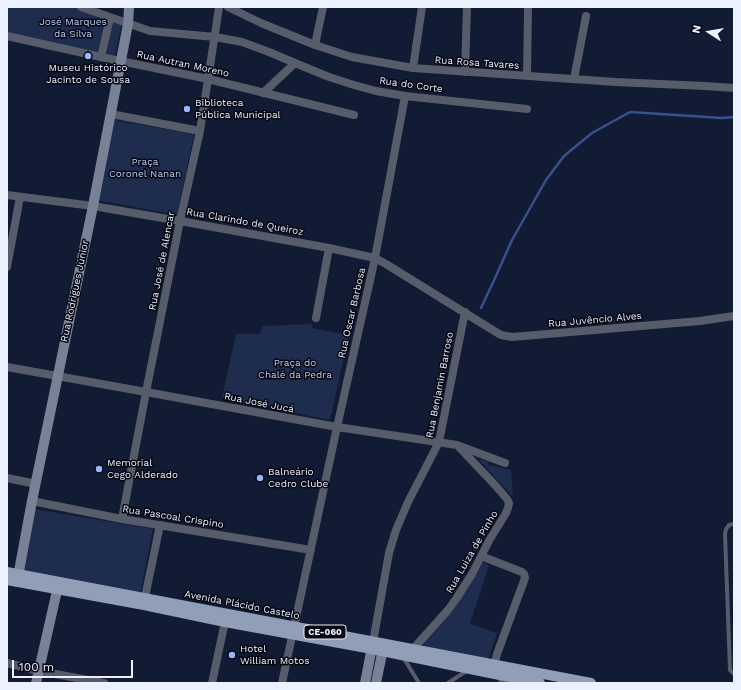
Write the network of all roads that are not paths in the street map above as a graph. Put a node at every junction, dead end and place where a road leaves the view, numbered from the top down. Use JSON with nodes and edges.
{"nodes":[{"id":1,"x":81,"y":7,"type":"edge"},
{"id":2,"x":129,"y":7,"type":"edge"},
{"id":3,"x":219,"y":7,"type":"edge"},
{"id":4,"x":228,"y":7,"type":"edge"},
{"id":5,"x":323,"y":7,"type":"edge"},
{"id":6,"x":422,"y":7,"type":"edge"},
{"id":7,"x":467,"y":7,"type":"edge"},
{"id":8,"x":528,"y":7,"type":"edge"},
{"id":9,"x":586,"y":16,"type":"dead end"},
{"id":10,"x":110,"y":18,"type":"junction"},
{"id":11,"x":128,"y":24,"type":"junction"},
{"id":12,"x":7,"y":36,"type":"edge"},
{"id":13,"x":215,"y":36,"type":"junction"},
{"id":14,"x":315,"y":45,"type":"junction"},
{"id":15,"x":101,"y":57,"type":"junction"},
{"id":16,"x":121,"y":61,"type":"junction"},
{"id":17,"x":295,"y":63,"type":"junction"},
{"id":18,"x":413,"y":68,"type":"junction"},
{"id":19,"x":465,"y":72,"type":"junction"},
{"id":20,"x":528,"y":76,"type":"junction"},
{"id":21,"x":208,"y":79,"type":"junction"},
{"id":22,"x":574,"y":79,"type":"junction"},
{"id":23,"x":734,"y":88,"type":"edge"},
{"id":24,"x":264,"y":93,"type":"junction"},
{"id":25,"x":405,"y":96,"type":"junction"},
{"id":26,"x":527,"y":109,"type":"dead end"},
{"id":27,"x":110,"y":114,"type":"junction"},
{"id":28,"x":354,"y":115,"type":"dead end"},
{"id":29,"x":200,"y":131,"type":"junction"},
{"id":30,"x":7,"y":195,"type":"edge"},
{"id":31,"x":20,"y":197,"type":"junction"},
{"id":32,"x":93,"y":206,"type":"junction"},
{"id":33,"x":180,"y":221,"type":"junction"},
{"id":34,"x":329,"y":248,"type":"junction"},
{"id":35,"x":375,"y":258,"type":"junction"},
{"id":36,"x":7,"y":268,"type":"edge"},
{"id":37,"x":465,"y":312,"type":"junction"},
{"id":38,"x":734,"y":316,"type":"edge"},
{"id":39,"x":316,"y":318,"type":"dead end"},
{"id":40,"x":7,"y":367,"type":"edge"},
{"id":41,"x":58,"y":376,"type":"junction"},
{"id":42,"x":146,"y":392,"type":"junction"},
{"id":43,"x":337,"y":427,"type":"junction"},
{"id":44,"x":439,"y":442,"type":"junction"},
{"id":45,"x":457,"y":445,"type":"junction"},
{"id":46,"x":505,"y":463,"type":"dead end"},
{"id":47,"x":7,"y":478,"type":"edge"},
{"id":48,"x":36,"y":484,"type":"junction"},
{"id":49,"x":32,"y":501,"type":"junction"},
{"id":50,"x":122,"y":519,"type":"junction"},
{"id":51,"x":734,"y":524,"type":"edge"},
{"id":52,"x":160,"y":525,"type":"junction"},
{"id":53,"x":311,"y":550,"type":"junction"},
{"id":54,"x":481,"y":556,"type":"junction"},
{"id":55,"x":7,"y":572,"type":"edge"},
{"id":56,"x":14,"y":579,"type":"edge"},
{"id":57,"x":58,"y":586,"type":"junction"},
{"id":58,"x":144,"y":602,"type":"junction"},
{"id":59,"x":226,"y":618,"type":"junction"},
{"id":60,"x":293,"y":630,"type":"junction"},
{"id":61,"x":378,"y":646,"type":"junction"},
{"id":62,"x":413,"y":649,"type":"junction"},
{"id":63,"x":402,"y":655,"type":"junction"},
{"id":64,"x":7,"y":664,"type":"edge"},
{"id":65,"x":470,"y":669,"type":"junction"},
{"id":66,"x":493,"y":669,"type":"junction"},
{"id":67,"x":39,"y":671,"type":"junction"},
{"id":68,"x":734,"y":674,"type":"edge"},
{"id":69,"x":504,"y":675,"type":"edge"},
{"id":70,"x":522,"y":675,"type":"junction"},
{"id":71,"x":552,"y":680,"type":"edge"},
{"id":72,"x":36,"y":683,"type":"edge"},
{"id":73,"x":104,"y":683,"type":"edge"},
{"id":74,"x":212,"y":683,"type":"edge"},
{"id":75,"x":282,"y":683,"type":"edge"},
{"id":76,"x":366,"y":683,"type":"edge"},
{"id":77,"x":376,"y":683,"type":"edge"},
{"id":78,"x":420,"y":683,"type":"edge"},
{"id":79,"x":448,"y":683,"type":"edge"},
{"id":80,"x":540,"y":683,"type":"edge"},
{"id":81,"x":591,"y":683,"type":"edge"}],
"edges":[{"from":1,"to":10,"type":"street","name":"Rua do Corte"},
{"from":2,"to":11,"type":"main road","name":"Rua Rodrigues Júnior"},
{"from":3,"to":13,"type":"street","name":"Rua José de Alencar"},
{"from":4,"to":14,"type":"street","name":"Rua Rosa Tavares"},
{"from":5,"to":14,"type":"street"},
{"from":6,"to":18,"type":"street"},
{"from":7,"to":19,"type":"street"},
{"from":8,"to":20,"type":"street"},
{"from":9,"to":22,"type":"street"},
{"from":10,"to":11,"type":"street","name":"Rua do Corte"},
{"from":10,"to":15,"type":"street"},
{"from":11,"to":13,"type":"street","name":"Rua do Corte"},
{"from":11,"to":16,"type":"main road","name":"Rua Rodrigues Júnior"},
{"from":12,"to":15,"type":"street","name":"Rua Autran Moreno"},
{"from":13,"to":17,"type":"street","name":"Rua do Corte"},
{"from":13,"to":21,"type":"street","name":"Rua José de Alencar"},
{"from":14,"to":18,"type":"street","name":"Rua Rosa Tavares"},
{"from":15,"to":16,"type":"street","name":"Rua Autran Moreno"},
{"from":16,"to":21,"type":"street","name":"Rua Autran Moreno"},
{"from":16,"to":27,"type":"main road","name":"Rua Rodrigues Júnior"},
{"from":17,"to":24,"type":"street"},
{"from":17,"to":25,"type":"street","name":"Rua do Corte"},
{"from":18,"to":19,"type":"street","name":"Rua Rosa Tavares"},
{"from":19,"to":20,"type":"street","name":"Rua Rosa Tavares"},
{"from":20,"to":22,"type":"street","name":"Rua Rosa Tavares"},
{"from":21,"to":24,"type":"street","name":"Rua Autran Moreno"},
{"from":21,"to":29,"type":"street","name":"Rua José de Alencar"},
{"from":22,"to":23,"type":"street","name":"Rua Rosa Tavares"},
{"from":24,"to":28,"type":"street","name":"Rua Autran Moreno"},
{"from":25,"to":26,"type":"street","name":"Rua do Corte"},
{"from":25,"to":35,"type":"street","name":"Rua Oscar Barbosa"},
{"from":27,"to":29,"type":"street"},
{"from":27,"to":32,"type":"main road","name":"Rua Rodrigues Júnior"},
{"from":29,"to":33,"type":"street","name":"Rua José de Alencar"},
{"from":30,"to":31,"type":"street","name":"Rua Clarindo de Queiroz"},
{"from":31,"to":32,"type":"street","name":"Rua Clarindo de Queiroz"},
{"from":31,"to":36,"type":"street"},
{"from":32,"to":33,"type":"street","name":"Rua Clarindo de Queiroz"},
{"from":32,"to":41,"type":"main road","name":"Rua Rodrigues Júnior"},
{"from":33,"to":34,"type":"street","name":"Rua Clarindo de Queiroz"},
{"from":33,"to":42,"type":"street","name":"Rua José de Alencar"},
{"from":34,"to":35,"type":"street","name":"Rua Clarindo de Queiroz"},
{"from":34,"to":39,"type":"street"},
{"from":35,"to":37,"type":"street","name":"Rua Clarindo de Queiroz"},
{"from":35,"to":43,"type":"street","name":"Rua Oscar Barbosa"},
{"from":37,"to":38,"type":"street","name":"Rua Juvêncio Alves"},
{"from":37,"to":44,"type":"street","name":"Rua Benjamin Barroso"},
{"from":40,"to":41,"type":"street","name":"Rua José Jucá"},
{"from":41,"to":42,"type":"street","name":"Rua José Jucá"},
{"from":41,"to":48,"type":"main road","name":"Rua Rodrigues Júnior"},
{"from":42,"to":43,"type":"street","name":"Rua José Jucá"},
{"from":42,"to":50,"type":"street","name":"Rua José de Alencar"},
{"from":43,"to":44,"type":"street","name":"Rua José Jucá"},
{"from":43,"to":53,"type":"street","name":"Rua Oscar Barbosa"},
{"from":44,"to":45,"type":"street","name":"Rua José Jucá"},
{"from":44,"to":61,"type":"street","name":"Rua Benjamin Barroso"},
{"from":45,"to":46,"type":"street","name":"Rua José Jucá"},
{"from":45,"to":54,"type":"street","name":"Rua Luiza de Pinho"},
{"from":47,"to":48,"type":"street"},
{"from":48,"to":49,"type":"main road","name":"Rua Rodrigues Júnior"},
{"from":49,"to":50,"type":"street","name":"Rua Pascoal Crispino"},
{"from":49,"to":56,"type":"main road","name":"Rua Rodrigues Júnior"},
{"from":50,"to":52,"type":"street","name":"Rua Pascoal Crispino"},
{"from":51,"to":68,"type":"lane"},
{"from":52,"to":53,"type":"street","name":"Rua Pascoal Crispino"},
{"from":52,"to":58,"type":"street"},
{"from":53,"to":60,"type":"street","name":"Rua Oscar Barbosa"},
{"from":54,"to":62,"type":"street","name":"Rua Luiza de Pinho"},
{"from":54,"to":66,"type":"street"},
{"from":55,"to":56,"type":"main road","name":"Avenida Plácido Castelo","number":"CE-060"},
{"from":56,"to":57,"type":"main road","name":"Avenida Plácido Castelo","number":"CE-060"},
{"from":57,"to":58,"type":"main road","name":"Avenida Plácido Castelo","number":"CE-060"},
{"from":57,"to":67,"type":"main road"},
{"from":58,"to":59,"type":"main road","name":"Avenida Plácido Castelo","number":"CE-060"},
{"from":59,"to":60,"type":"main road","name":"Avenida Plácido Castelo","number":"CE-060"},
{"from":59,"to":74,"type":"street"},
{"from":60,"to":61,"type":"main road","name":"Avenida Plácido Castelo","number":"CE-060"},
{"from":60,"to":75,"type":"street","name":"Rua Oscar Barbosa"},
{"from":61,"to":62,"type":"main road","name":"Avenida Plácido Castelo","number":"CE-060"},
{"from":61,"to":63,"type":"main road","name":"Avenida Plácido Castelo","number":"CE-060"},
{"from":61,"to":76,"type":"main road"},
{"from":61,"to":77,"type":"main road"},
{"from":62,"to":66,"type":"main road","name":"Avenida Plácido Castelo","number":"CE-060"},
{"from":63,"to":65,"type":"main road","name":"Avenida Plácido Castelo","number":"CE-060"},
{"from":63,"to":78,"type":"lane"},
{"from":64,"to":67,"type":"street"},
{"from":65,"to":66,"type":"main road","name":"Avenida Plácido Castelo","number":"CE-060"},
{"from":65,"to":79,"type":"lane"},
{"from":66,"to":69,"type":"main road","name":"Avenida Plácido Castelo","number":"CE-060"},
{"from":67,"to":72,"type":"main road"},
{"from":67,"to":73,"type":"street"},
{"from":69,"to":70,"type":"main road","name":"Avenida Plácido Castelo","number":"CE-060"},
{"from":70,"to":71,"type":"main road","name":"Avenida Plácido Castelo","number":"CE-060"},
{"from":70,"to":80,"type":"main road","name":"Avenida Plácido Castelo","number":"CE-060"},
{"from":71,"to":81,"type":"main road","name":"Avenida Plácido Castelo","number":"CE-060"}]}
